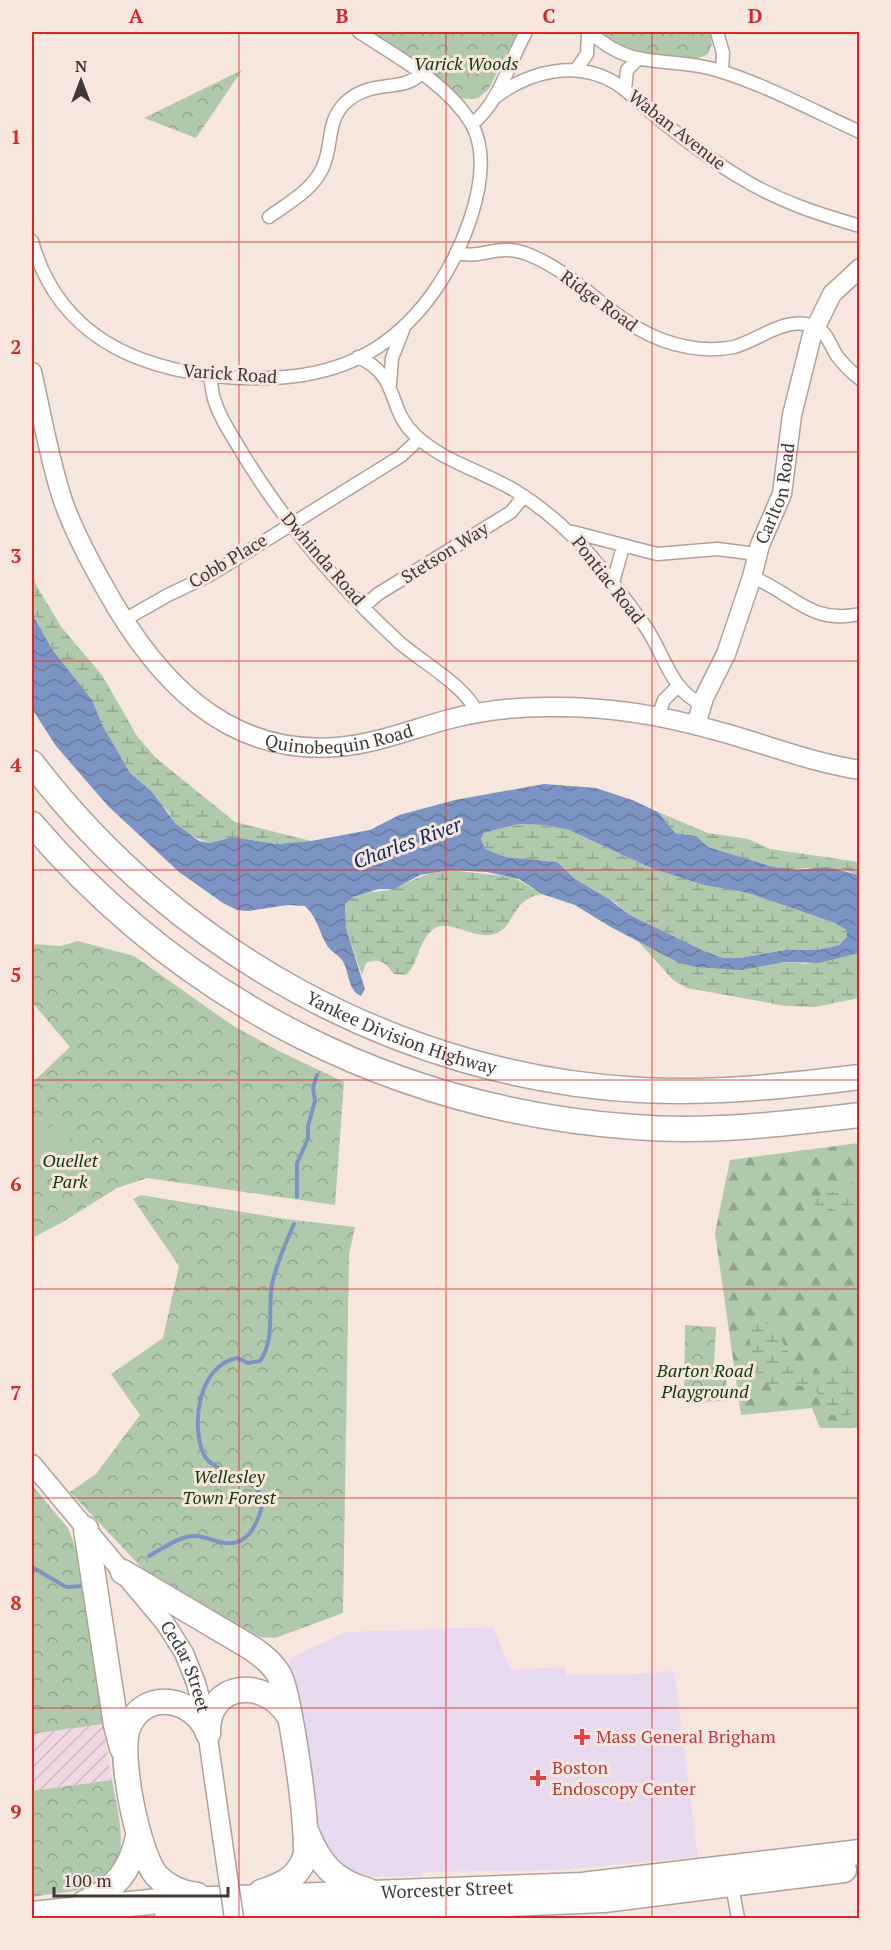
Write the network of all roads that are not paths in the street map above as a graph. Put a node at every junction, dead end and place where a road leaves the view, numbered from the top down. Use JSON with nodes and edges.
{"nodes":[{"id":1,"x":359,"y":32,"type":"edge"},
{"id":2,"x":526,"y":32,"type":"edge"},
{"id":3,"x":589,"y":32,"type":"edge"},
{"id":4,"x":717,"y":32,"type":"edge"},
{"id":5,"x":638,"y":59,"type":"junction"},
{"id":6,"x":576,"y":70,"type":"junction"},
{"id":7,"x":722,"y":72,"type":"junction"},
{"id":8,"x":421,"y":73,"type":"junction"},
{"id":9,"x":625,"y":90,"type":"junction"},
{"id":10,"x":493,"y":99,"type":"junction"},
{"id":11,"x":472,"y":124,"type":"junction"},
{"id":12,"x":860,"y":132,"type":"edge"},
{"id":13,"x":269,"y":217,"type":"dead end"},
{"id":14,"x":860,"y":226,"type":"edge"},
{"id":15,"x":32,"y":241,"type":"edge"},
{"id":16,"x":456,"y":253,"type":"junction"},
{"id":17,"x":35,"y":266,"type":"edge"},
{"id":18,"x":860,"y":268,"type":"edge"},
{"id":19,"x":407,"y":323,"type":"junction"},
{"id":20,"x":815,"y":327,"type":"junction"},
{"id":21,"x":358,"y":357,"type":"junction"},
{"id":22,"x":32,"y":372,"type":"edge"},
{"id":23,"x":211,"y":375,"type":"junction"},
{"id":24,"x":860,"y":379,"type":"edge"},
{"id":25,"x":390,"y":384,"type":"junction"},
{"id":26,"x":419,"y":439,"type":"junction"},
{"id":27,"x":524,"y":496,"type":"junction"},
{"id":28,"x":290,"y":523,"type":"junction"},
{"id":29,"x":569,"y":530,"type":"junction"},
{"id":30,"x":623,"y":547,"type":"junction"},
{"id":31,"x":757,"y":555,"type":"junction"},
{"id":32,"x":752,"y":577,"type":"junction"},
{"id":33,"x":613,"y":582,"type":"junction"},
{"id":34,"x":363,"y":607,"type":"junction"},
{"id":35,"x":860,"y":614,"type":"edge"},
{"id":36,"x":124,"y":620,"type":"junction"},
{"id":37,"x":678,"y":686,"type":"junction"},
{"id":38,"x":702,"y":704,"type":"junction"},
{"id":39,"x":477,"y":713,"type":"junction"},
{"id":40,"x":658,"y":716,"type":"junction"},
{"id":41,"x":696,"y":725,"type":"junction"},
{"id":42,"x":32,"y":763,"type":"edge"},
{"id":43,"x":860,"y":770,"type":"edge"},
{"id":44,"x":32,"y":824,"type":"edge"},
{"id":45,"x":860,"y":1077,"type":"edge"},
{"id":46,"x":860,"y":1115,"type":"edge"},
{"id":47,"x":32,"y":1464,"type":"edge"},
{"id":48,"x":86,"y":1529,"type":"junction"},
{"id":49,"x":123,"y":1572,"type":"junction"},
{"id":50,"x":289,"y":1716,"type":"junction"},
{"id":51,"x":208,"y":1733,"type":"junction"},
{"id":52,"x":125,"y":1755,"type":"junction"},
{"id":53,"x":307,"y":1833,"type":"junction"},
{"id":54,"x":138,"y":1837,"type":"junction"},
{"id":55,"x":860,"y":1852,"type":"edge"},
{"id":56,"x":860,"y":1868,"type":"edge"},
{"id":57,"x":732,"y":1886,"type":"junction"},
{"id":58,"x":384,"y":1893,"type":"junction"},
{"id":59,"x":247,"y":1897,"type":"junction"},
{"id":60,"x":220,"y":1899,"type":"junction"},
{"id":61,"x":72,"y":1908,"type":"junction"},
{"id":62,"x":544,"y":1911,"type":"edge"},
{"id":63,"x":32,"y":1914,"type":"edge"},
{"id":64,"x":167,"y":1918,"type":"edge"},
{"id":65,"x":234,"y":1918,"type":"edge"},
{"id":66,"x":489,"y":1918,"type":"edge"},
{"id":67,"x":738,"y":1918,"type":"edge"}],
"edges":[{"from":1,"to":8,"type":"street","name":"Varick Road"},
{"from":2,"to":10,"type":"street"},
{"from":3,"to":5,"type":"street","name":"Waban Avenue"},
{"from":3,"to":6,"type":"street"},
{"from":4,"to":7,"type":"street"},
{"from":5,"to":7,"type":"street","name":"Waban Avenue"},
{"from":5,"to":9,"type":"street"},
{"from":6,"to":9,"type":"street","name":"Waban Avenue"},
{"from":6,"to":10,"type":"street","name":"Waban Avenue"},
{"from":7,"to":12,"type":"street","name":"Waban Avenue"},
{"from":8,"to":11,"type":"street","name":"Varick Road"},
{"from":8,"to":13,"type":"street"},
{"from":9,"to":14,"type":"street","name":"Waban Avenue"},
{"from":10,"to":11,"type":"street"},
{"from":11,"to":16,"type":"street","name":"Varick Road"},
{"from":15,"to":17,"type":"street","name":"Varick Road"},
{"from":16,"to":19,"type":"street","name":"Varick Road"},
{"from":16,"to":20,"type":"street","name":"Ridge Road"},
{"from":17,"to":23,"type":"street","name":"Varick Road"},
{"from":18,"to":20,"type":"main road","name":"Carlton Road"},
{"from":19,"to":21,"type":"street","name":"Varick Road"},
{"from":19,"to":25,"type":"street","name":"Pontiac Road"},
{"from":20,"to":24,"type":"street"},
{"from":20,"to":31,"type":"main road","name":"Carlton Road"},
{"from":21,"to":23,"type":"street","name":"Varick Road"},
{"from":21,"to":25,"type":"street","name":"Pontiac Road"},
{"from":22,"to":36,"type":"main road","name":"Quinobequin Road"},
{"from":23,"to":28,"type":"street","name":"Dwhinda Road"},
{"from":25,"to":26,"type":"street","name":"Pontiac Road"},
{"from":26,"to":27,"type":"street","name":"Pontiac Road"},
{"from":26,"to":28,"type":"street","name":"Cobb Place"},
{"from":27,"to":29,"type":"street","name":"Pontiac Road"},
{"from":27,"to":34,"type":"street","name":"Stetson Way"},
{"from":28,"to":34,"type":"street","name":"Dwhinda Road"},
{"from":28,"to":36,"type":"street","name":"Cobb Place"},
{"from":29,"to":30,"type":"street"},
{"from":29,"to":33,"type":"street","name":"Pontiac Road"},
{"from":30,"to":31,"type":"street"},
{"from":30,"to":33,"type":"street"},
{"from":31,"to":32,"type":"main road","name":"Carlton Road"},
{"from":32,"to":35,"type":"street"},
{"from":32,"to":38,"type":"main road","name":"Carlton Road"},
{"from":33,"to":37,"type":"street","name":"Pontiac Road"},
{"from":34,"to":39,"type":"street","name":"Dwhinda Road"},
{"from":36,"to":39,"type":"main road","name":"Quinobequin Road"},
{"from":37,"to":38,"type":"street","name":"Pontiac Road"},
{"from":37,"to":40,"type":"street"},
{"from":38,"to":41,"type":"main road","name":"Carlton Road"},
{"from":39,"to":40,"type":"main road","name":"Quinobequin Road"},
{"from":40,"to":41,"type":"main road","name":"Quinobequin Road"},
{"from":41,"to":43,"type":"main road","name":"Quinobequin Road"},
{"from":42,"to":45,"type":"highway","name":"Yankee Division Highway"},
{"from":44,"to":46,"type":"highway"},
{"from":47,"to":48,"type":"main road","name":"Cedar Street"},
{"from":48,"to":49,"type":"main road","name":"Cedar Street"},
{"from":48,"to":52,"type":"highway"},
{"from":49,"to":50,"type":"highway"},
{"from":49,"to":51,"type":"main road","name":"Cedar Street"},
{"from":50,"to":51,"type":"highway"},
{"from":50,"to":53,"type":"highway"},
{"from":51,"to":52,"type":"highway"},
{"from":51,"to":65,"type":"main road","name":"Cedar Street","bridge":true},
{"from":52,"to":54,"type":"highway"},
{"from":53,"to":58,"type":"highway"},
{"from":53,"to":59,"type":"highway"},
{"from":54,"to":60,"type":"highway"},
{"from":54,"to":61,"type":"highway"},
{"from":55,"to":58,"type":"highway","name":"Worcester Street"},
{"from":56,"to":57,"type":"highway","name":"Worcester Street"},
{"from":57,"to":62,"type":"highway","name":"Worcester Street"},
{"from":57,"to":67,"type":"street"},
{"from":58,"to":59,"type":"highway","name":"Worcester Street"},
{"from":59,"to":60,"type":"highway","name":"Worcester Street"},
{"from":60,"to":61,"type":"highway","name":"Worcester Street"},
{"from":61,"to":63,"type":"highway","name":"Worcester Street"},
{"from":62,"to":64,"type":"highway","name":"Worcester Street"},
{"from":62,"to":66,"type":"highway"}]}
